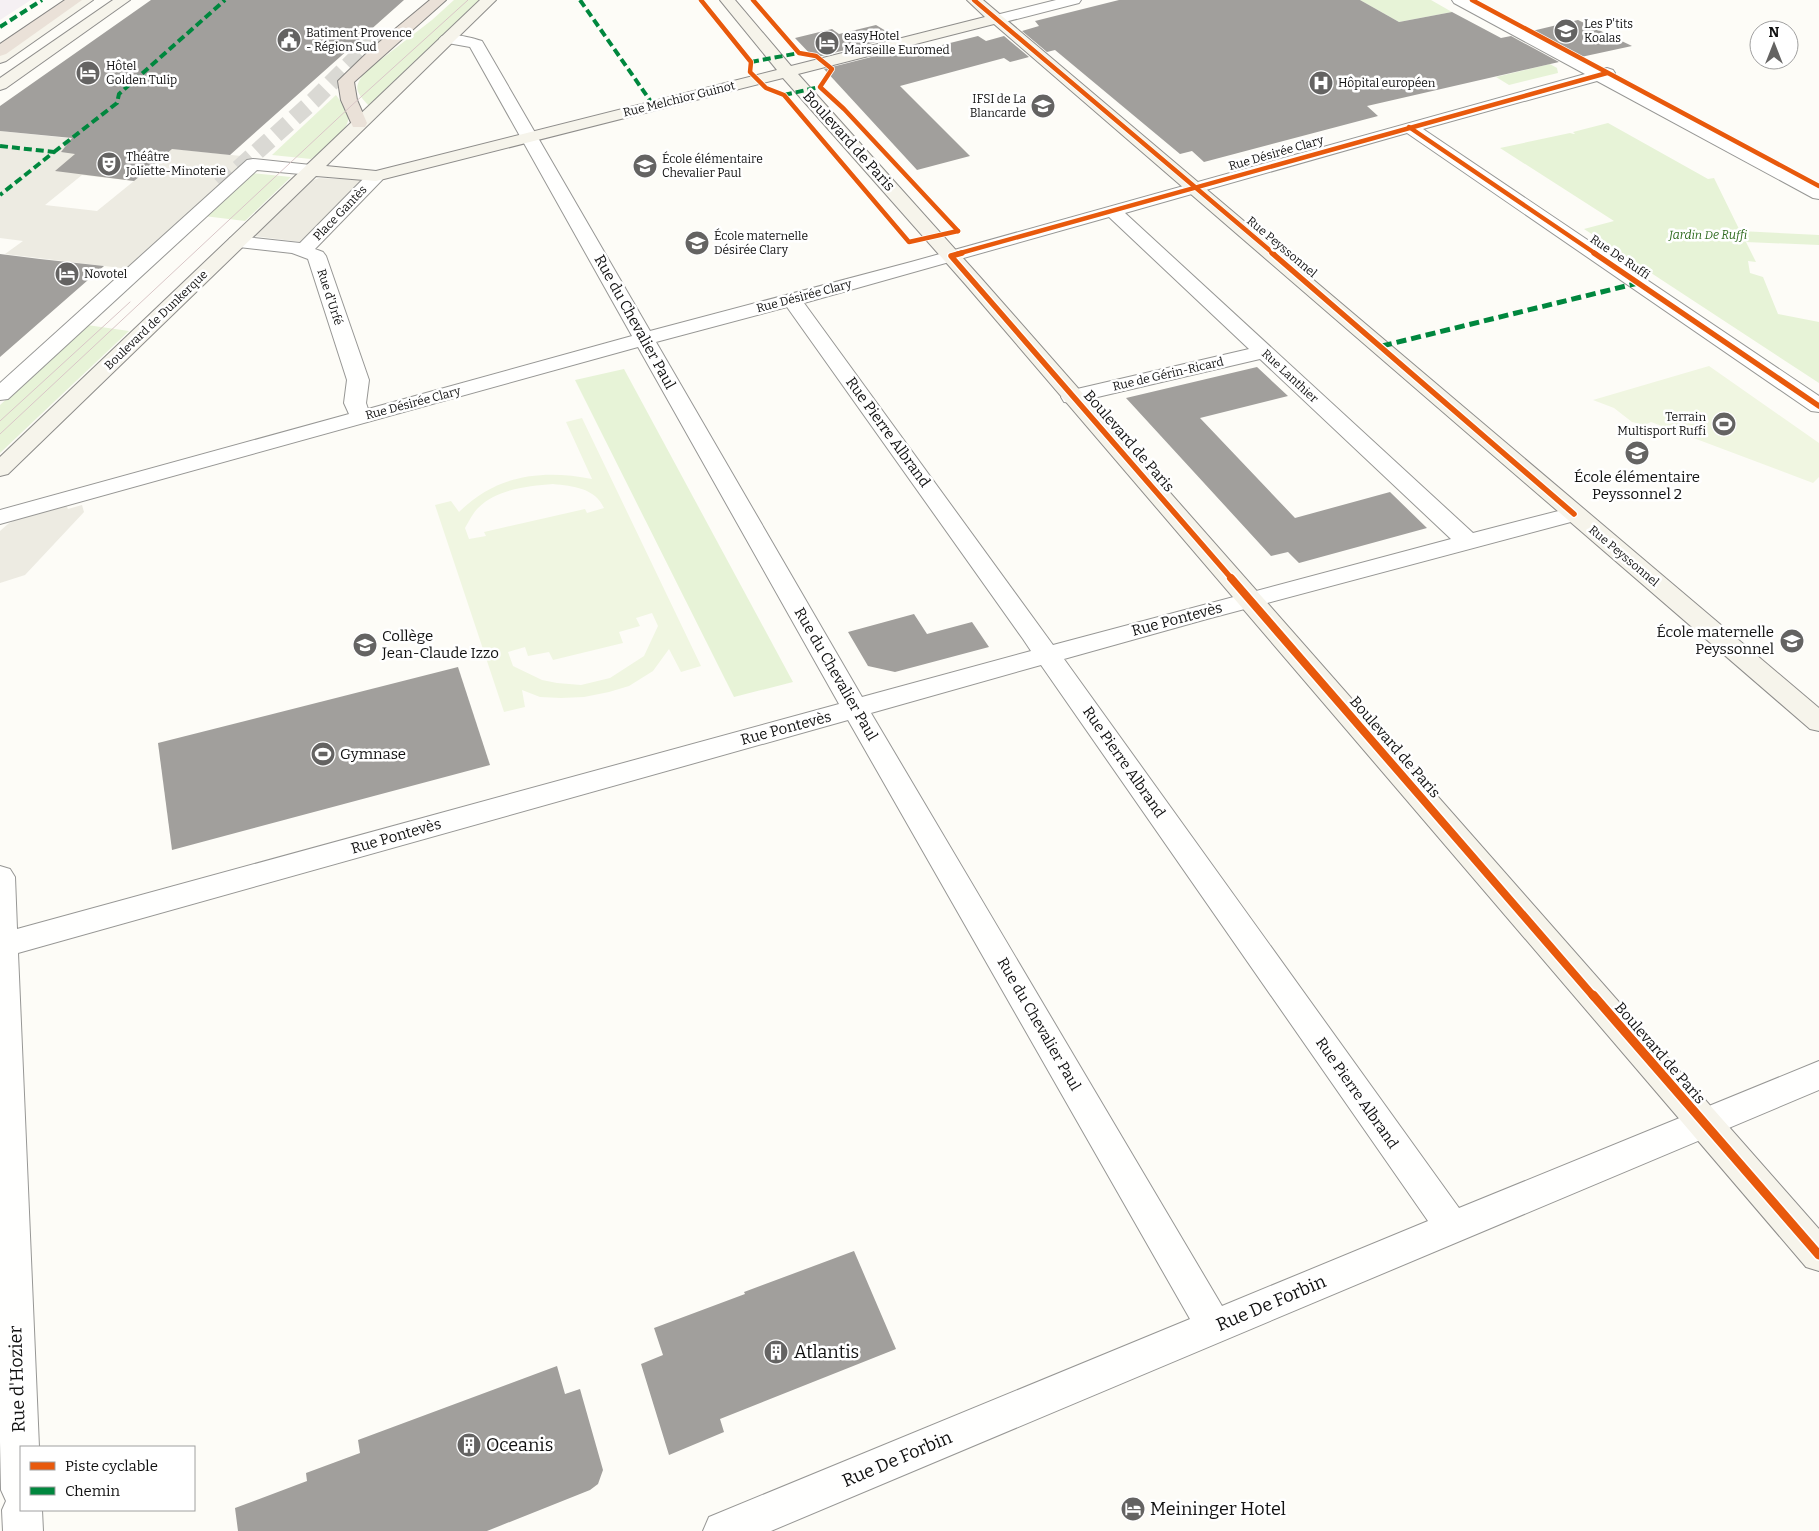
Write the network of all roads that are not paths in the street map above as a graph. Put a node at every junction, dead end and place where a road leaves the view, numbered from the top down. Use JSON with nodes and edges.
{"nodes":[{"id":1,"x":75,"y":0,"type":"edge"},
{"id":2,"x":86,"y":0,"type":"edge"},
{"id":3,"x":123,"y":0,"type":"edge"},
{"id":4,"x":418,"y":0,"type":"edge"},
{"id":5,"x":439,"y":0,"type":"edge"},
{"id":6,"x":489,"y":0,"type":"edge"},
{"id":7,"x":727,"y":0,"type":"edge"},
{"id":8,"x":974,"y":0,"type":"edge"},
{"id":9,"x":1074,"y":0,"type":"edge"},
{"id":10,"x":1459,"y":0,"type":"edge"},
{"id":11,"x":997,"y":20,"type":"junction"},
{"id":12,"x":378,"y":36,"type":"tunnel mouth"},
{"id":13,"x":447,"y":39,"type":"junction"},
{"id":14,"x":0,"y":51,"type":"edge"},
{"id":15,"x":0,"y":58,"type":"edge"},
{"id":16,"x":787,"y":72,"type":"junction"},
{"id":17,"x":1603,"y":74,"type":"junction"},
{"id":18,"x":0,"y":85,"type":"edge"},
{"id":19,"x":360,"y":123,"type":"junction"},
{"id":20,"x":1409,"y":128,"type":"junction"},
{"id":21,"x":530,"y":136,"type":"junction"},
{"id":22,"x":311,"y":170,"type":"junction"},
{"id":23,"x":376,"y":176,"type":"junction"},
{"id":24,"x":1195,"y":188,"type":"junction"},
{"id":25,"x":1819,"y":194,"type":"edge"},
{"id":26,"x":1113,"y":211,"type":"junction"},
{"id":27,"x":237,"y":242,"type":"junction"},
{"id":28,"x":304,"y":250,"type":"junction"},
{"id":29,"x":951,"y":256,"type":"junction"},
{"id":30,"x":791,"y":299,"type":"junction"},
{"id":31,"x":645,"y":339,"type":"junction"},
{"id":32,"x":1265,"y":352,"type":"junction"},
{"id":33,"x":0,"y":394,"type":"edge"},
{"id":34,"x":1072,"y":397,"type":"junction"},
{"id":35,"x":1819,"y":406,"type":"edge"},
{"id":36,"x":360,"y":417,"type":"junction"},
{"id":37,"x":0,"y":469,"type":"edge"},
{"id":38,"x":1574,"y":514,"type":"junction"},
{"id":39,"x":0,"y":517,"type":"edge"},
{"id":40,"x":1468,"y":542,"type":"junction"},
{"id":41,"x":1249,"y":599,"type":"junction"},
{"id":42,"x":1048,"y":655,"type":"junction"},
{"id":43,"x":855,"y":709,"type":"junction"},
{"id":44,"x":1819,"y":722,"type":"edge"},
{"id":45,"x":0,"y":877,"type":"edge"},
{"id":46,"x":1,"y":946,"type":"edge"},
{"id":47,"x":1819,"y":1075,"type":"edge"},
{"id":48,"x":1703,"y":1123,"type":"junction"},
{"id":49,"x":1452,"y":1227,"type":"junction"},
{"id":50,"x":1819,"y":1255,"type":"edge"},
{"id":51,"x":1214,"y":1327,"type":"junction"},
{"id":52,"x":20,"y":1463,"type":"edge"},
{"id":53,"x":22,"y":1511,"type":"edge"},
{"id":54,"x":23,"y":1531,"type":"edge"},
{"id":55,"x":723,"y":1531,"type":"edge"}],
"edges":[{"from":1,"to":14,"type":"highway"},
{"from":2,"to":15,"type":"street"},
{"from":3,"to":18,"type":"street"},
{"from":4,"to":12,"type":"highway"},
{"from":5,"to":19,"type":"highway"},
{"from":6,"to":13,"type":"street","name":"Boulevard de Dunkerque"},
{"from":7,"to":16,"type":"street","name":"Boulevard de Paris"},
{"from":8,"to":11,"type":"street","name":"Rue Peyssonnel"},
{"from":9,"to":11,"type":"street","name":"Rue Melchior Guinot"},
{"from":10,"to":17,"type":"street"},
{"from":11,"to":16,"type":"street","name":"Rue Melchior Guinot"},
{"from":11,"to":24,"type":"street","name":"Rue Peyssonnel"},
{"from":13,"to":19,"type":"street","name":"Boulevard de Dunkerque"},
{"from":13,"to":21,"type":"street","name":"Rue du Chevalier Paul"},
{"from":16,"to":21,"type":"street","name":"Rue Melchior Guinot"},
{"from":16,"to":29,"type":"street","name":"Boulevard de Paris"},
{"from":17,"to":20,"type":"street","name":"Rue Désirée Clary"},
{"from":17,"to":25,"type":"street"},
{"from":19,"to":22,"type":"street","name":"Boulevard de Dunkerque"},
{"from":20,"to":24,"type":"street","name":"Rue Désirée Clary"},
{"from":20,"to":35,"type":"street","name":"Rue De Ruffi"},
{"from":21,"to":23,"type":"street","name":"Rue Melchior Guinot"},
{"from":21,"to":31,"type":"street","name":"Rue du Chevalier Paul"},
{"from":22,"to":23,"type":"street","name":"Rue Melchior Guinot"},
{"from":22,"to":27,"type":"street","name":"Boulevard de Dunkerque"},
{"from":22,"to":33,"type":"street"},
{"from":23,"to":28,"type":"street","name":"Place Gantès"},
{"from":24,"to":26,"type":"street","name":"Rue Désirée Clary"},
{"from":24,"to":38,"type":"street","name":"Rue Peyssonnel"},
{"from":26,"to":29,"type":"street","name":"Rue Désirée Clary"},
{"from":26,"to":32,"type":"street","name":"Rue Lanthier"},
{"from":27,"to":28,"type":"street"},
{"from":27,"to":37,"type":"street","name":"Boulevard de Dunkerque"},
{"from":28,"to":36,"type":"street","name":"Rue d'Urfé"},
{"from":29,"to":30,"type":"street","name":"Rue Désirée Clary"},
{"from":29,"to":34,"type":"street","name":"Boulevard de Paris"},
{"from":30,"to":31,"type":"street","name":"Rue Désirée Clary"},
{"from":30,"to":42,"type":"street","name":"Rue Pierre Albrand"},
{"from":31,"to":36,"type":"street","name":"Rue Désirée Clary"},
{"from":31,"to":43,"type":"street","name":"Rue du Chevalier Paul"},
{"from":32,"to":34,"type":"street","name":"Rue de Gérin-Ricard"},
{"from":32,"to":40,"type":"street","name":"Rue Lanthier"},
{"from":34,"to":41,"type":"street","name":"Boulevard de Paris"},
{"from":36,"to":39,"type":"street","name":"Rue Désirée Clary"},
{"from":38,"to":40,"type":"street","name":"Rue Pontevès"},
{"from":38,"to":44,"type":"street","name":"Rue Peyssonnel"},
{"from":40,"to":41,"type":"street","name":"Rue Pontevès"},
{"from":41,"to":42,"type":"street","name":"Rue Pontevès"},
{"from":41,"to":48,"type":"street","name":"Boulevard de Paris"},
{"from":42,"to":43,"type":"street","name":"Rue Pontevès"},
{"from":42,"to":49,"type":"street","name":"Rue Pierre Albrand"},
{"from":43,"to":46,"type":"street","name":"Rue Pontevès"},
{"from":43,"to":51,"type":"street","name":"Rue du Chevalier Paul"},
{"from":45,"to":46,"type":"street","name":"Rue d'Hozier"},
{"from":46,"to":52,"type":"street","name":"Rue d'Hozier"},
{"from":47,"to":48,"type":"street","name":"Rue De Forbin"},
{"from":48,"to":49,"type":"street","name":"Rue De Forbin"},
{"from":48,"to":50,"type":"street","name":"Boulevard de Paris"},
{"from":49,"to":51,"type":"street","name":"Rue De Forbin"},
{"from":51,"to":55,"type":"street","name":"Rue De Forbin"},
{"from":53,"to":54,"type":"street"}]}
